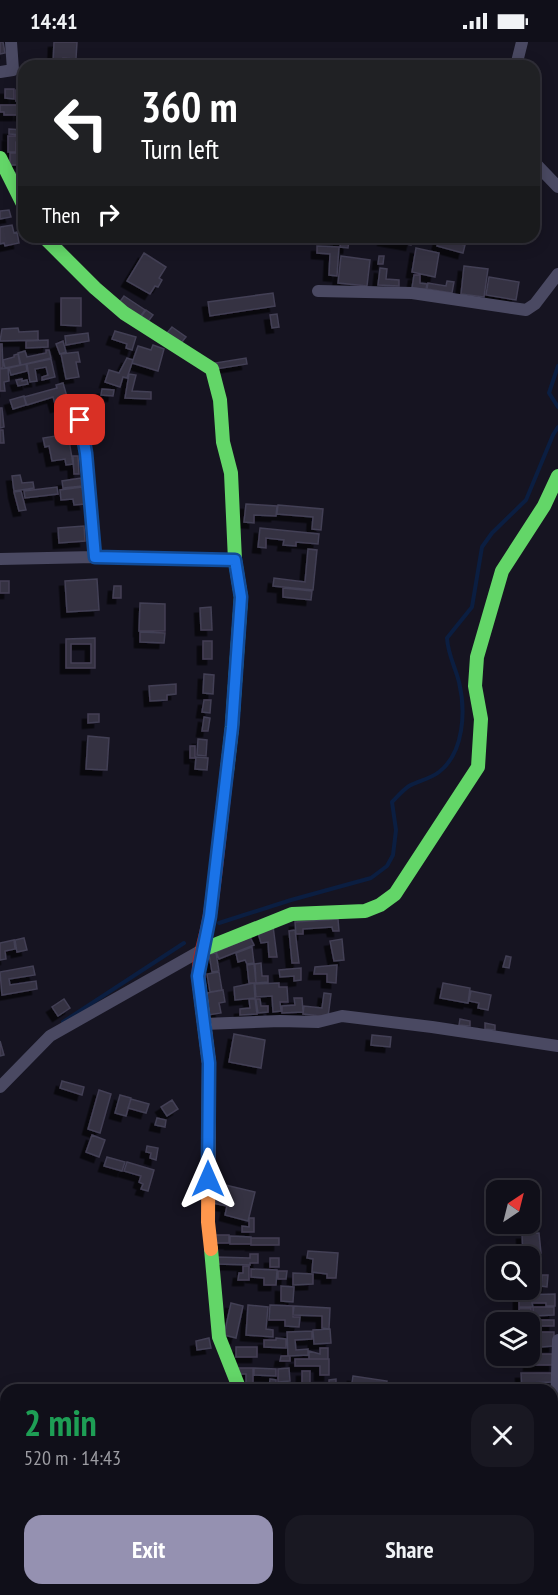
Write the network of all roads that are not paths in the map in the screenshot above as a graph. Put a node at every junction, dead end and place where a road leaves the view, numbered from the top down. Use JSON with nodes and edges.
{"nodes":[{"id":1,"x":11,"y":42,"type":"edge"},
{"id":2,"x":522,"y":42,"type":"edge"},
{"id":3,"x":518,"y":60,"type":"edge"},
{"id":4,"x":0,"y":72,"type":"edge"},
{"id":5,"x":0,"y":158,"type":"edge"},
{"id":6,"x":540,"y":168,"type":"edge"},
{"id":7,"x":558,"y":188,"type":"edge"},
{"id":8,"x":18,"y":195,"type":"edge"},
{"id":9,"x":50,"y":243,"type":"edge"},
{"id":10,"x":558,"y":274,"type":"edge"},
{"id":11,"x":318,"y":291,"type":"dead end"},
{"id":12,"x":76,"y":404,"type":"dead end"},
{"id":13,"x":558,"y":476,"type":"edge"},
{"id":14,"x":551,"y":507,"type":"edge"},
{"id":15,"x":95,"y":557,"type":"junction"},
{"id":16,"x":0,"y":559,"type":"edge"},
{"id":17,"x":235,"y":560,"type":"junction"},
{"id":18,"x":202,"y":950,"type":"junction"},
{"id":19,"x":204,"y":1024,"type":"junction"},
{"id":20,"x":558,"y":1046,"type":"edge"},
{"id":21,"x":0,"y":1087,"type":"edge"},
{"id":22,"x":558,"y":1340,"type":"edge"},
{"id":23,"x":238,"y":1384,"type":"edge"},
{"id":24,"x":556,"y":1384,"type":"edge"}],
"edges":[{"from":1,"to":4,"type":"street"},
{"from":2,"to":3,"type":"street"},
{"from":5,"to":8,"type":"street"},
{"from":6,"to":7,"type":"street"},
{"from":9,"to":17,"type":"street"},
{"from":10,"to":11,"type":"street"},
{"from":12,"to":15,"type":"street"},
{"from":13,"to":14,"type":"street"},
{"from":14,"to":18,"type":"street"},
{"from":15,"to":16,"type":"street"},
{"from":15,"to":17,"type":"street"},
{"from":17,"to":18,"type":"street"},
{"from":18,"to":19,"type":"street"},
{"from":18,"to":21,"type":"street"},
{"from":19,"to":20,"type":"street"},
{"from":19,"to":23,"type":"street"},
{"from":22,"to":24,"type":"street"}]}
